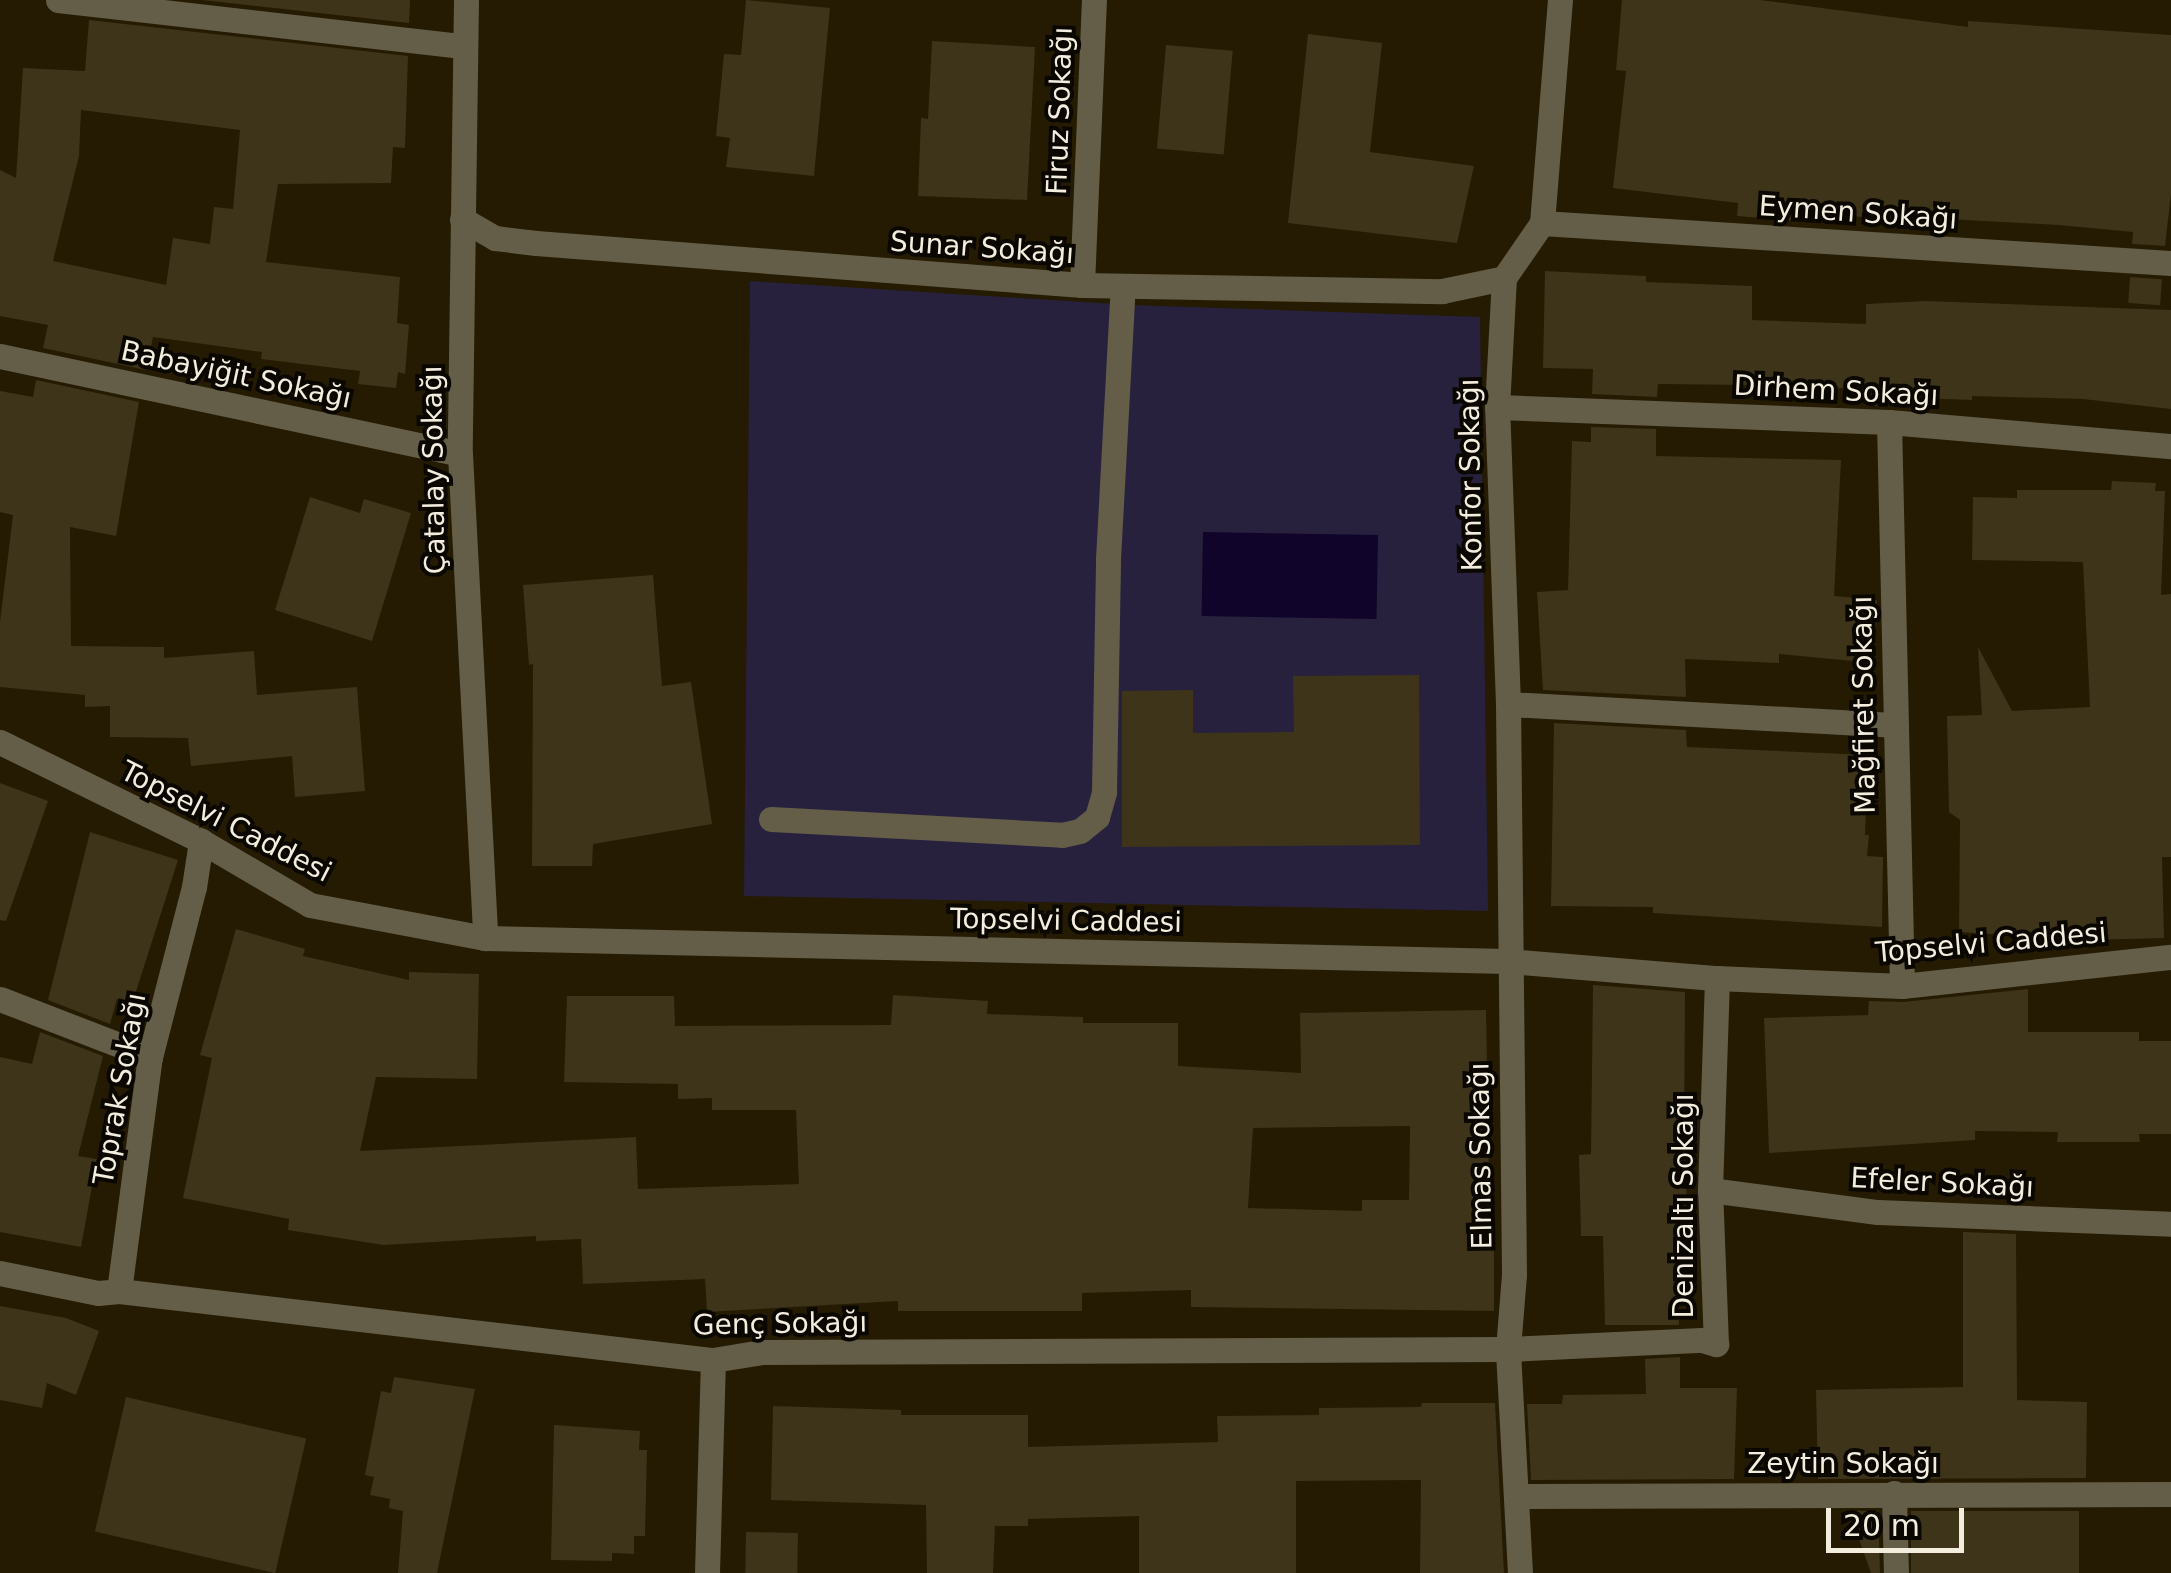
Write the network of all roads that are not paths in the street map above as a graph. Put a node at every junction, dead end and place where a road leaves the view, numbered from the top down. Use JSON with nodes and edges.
{"nodes":[{"id":1,"x":58,"y":0,"type":"edge"},
{"id":2,"x":466,"y":0,"type":"edge"},
{"id":3,"x":1094,"y":0,"type":"edge"},
{"id":4,"x":1560,"y":0,"type":"edge"},
{"id":5,"x":464,"y":46,"type":"junction"},
{"id":6,"x":462,"y":218,"type":"junction"},
{"id":7,"x":1542,"y":223,"type":"junction"},
{"id":8,"x":2171,"y":263,"type":"edge"},
{"id":9,"x":1504,"y":278,"type":"junction"},
{"id":10,"x":1082,"y":286,"type":"junction"},
{"id":11,"x":1123,"y":286,"type":"junction"},
{"id":12,"x":0,"y":356,"type":"edge"},
{"id":13,"x":1497,"y":406,"type":"junction"},
{"id":14,"x":1889,"y":422,"type":"junction"},
{"id":15,"x":2171,"y":446,"type":"edge"},
{"id":16,"x":460,"y":454,"type":"junction"},
{"id":17,"x":1508,"y":704,"type":"junction"},
{"id":18,"x":1893,"y":726,"type":"junction"},
{"id":19,"x":0,"y":742,"type":"edge"},
{"id":20,"x":772,"y":819,"type":"dead end"},
{"id":21,"x":201,"y":841,"type":"junction"},
{"id":22,"x":485,"y":938,"type":"junction"},
{"id":23,"x":2171,"y":957,"type":"edge"},
{"id":24,"x":1508,"y":961,"type":"junction"},
{"id":25,"x":1717,"y":978,"type":"junction"},
{"id":26,"x":1902,"y":986,"type":"junction"},
{"id":27,"x":0,"y":999,"type":"edge"},
{"id":28,"x":150,"y":1057,"type":"junction"},
{"id":29,"x":1710,"y":1190,"type":"junction"},
{"id":30,"x":2171,"y":1224,"type":"edge"},
{"id":31,"x":0,"y":1274,"type":"edge"},
{"id":32,"x":119,"y":1291,"type":"junction"},
{"id":33,"x":1508,"y":1349,"type":"junction"},
{"id":34,"x":712,"y":1360,"type":"junction"},
{"id":35,"x":1894,"y":1494,"type":"junction"},
{"id":36,"x":2171,"y":1494,"type":"edge"},
{"id":37,"x":1516,"y":1496,"type":"junction"},
{"id":38,"x":706,"y":1573,"type":"edge"},
{"id":39,"x":1520,"y":1573,"type":"edge"},
{"id":40,"x":1896,"y":1573,"type":"edge"}],
"edges":[{"from":1,"to":5,"type":"street"},
{"from":2,"to":5,"type":"street","name":"Çatalay Sokağı"},
{"from":3,"to":10,"type":"street","name":"Firuz Sokağı"},
{"from":4,"to":7,"type":"street"},
{"from":5,"to":6,"type":"street","name":"Çatalay Sokağı"},
{"from":6,"to":10,"type":"street","name":"Sunar Sokağı"},
{"from":6,"to":16,"type":"street","name":"Çatalay Sokağı"},
{"from":7,"to":8,"type":"street","name":"Eymen Sokağı"},
{"from":7,"to":9,"type":"street"},
{"from":9,"to":11,"type":"street","name":"Sunar Sokağı"},
{"from":9,"to":13,"type":"street","name":"Konfor Sokağı"},
{"from":10,"to":11,"type":"street","name":"Sunar Sokağı"},
{"from":11,"to":20,"type":"street"},
{"from":12,"to":16,"type":"street","name":"Babayiğit Sokağı"},
{"from":13,"to":14,"type":"street","name":"Dirhem Sokağı"},
{"from":13,"to":17,"type":"street","name":"Konfor Sokağı"},
{"from":14,"to":15,"type":"street","name":"Dirhem Sokağı"},
{"from":14,"to":18,"type":"street","name":"Mağfiret Sokağı"},
{"from":16,"to":22,"type":"street","name":"Çatalay Sokağı"},
{"from":17,"to":18,"type":"street"},
{"from":17,"to":24,"type":"street","name":"Konfor Sokağı"},
{"from":18,"to":26,"type":"street","name":"Mağfiret Sokağı"},
{"from":19,"to":21,"type":"street","name":"Topselvi Caddesi"},
{"from":21,"to":22,"type":"street","name":"Topselvi Caddesi"},
{"from":21,"to":28,"type":"street","name":"Toprak Sokağı"},
{"from":22,"to":24,"type":"street","name":"Topselvi Caddesi"},
{"from":23,"to":26,"type":"street","name":"Topselvi Caddesi"},
{"from":24,"to":25,"type":"street","name":"Topselvi Caddesi"},
{"from":24,"to":33,"type":"street","name":"Elmas Sokağı"},
{"from":25,"to":26,"type":"street","name":"Topselvi Caddesi"},
{"from":25,"to":29,"type":"street","name":"Denizaltı Sokağı"},
{"from":27,"to":28,"type":"street"},
{"from":28,"to":32,"type":"street","name":"Toprak Sokağı"},
{"from":29,"to":30,"type":"street","name":"Efeler Sokağı"},
{"from":29,"to":33,"type":"street","name":"Denizaltı Sokağı"},
{"from":31,"to":32,"type":"street","name":"Genç Sokağı"},
{"from":32,"to":34,"type":"street","name":"Genç Sokağı"},
{"from":33,"to":34,"type":"street","name":"Genç Sokağı"},
{"from":33,"to":37,"type":"street","name":"Elmas Sokağı"},
{"from":34,"to":38,"type":"street"},
{"from":35,"to":36,"type":"street","name":"Zeytin Sokağı"},
{"from":35,"to":37,"type":"street","name":"Zeytin Sokağı"},
{"from":35,"to":40,"type":"street"},
{"from":37,"to":39,"type":"street","name":"Elmas Sokağı"}]}
